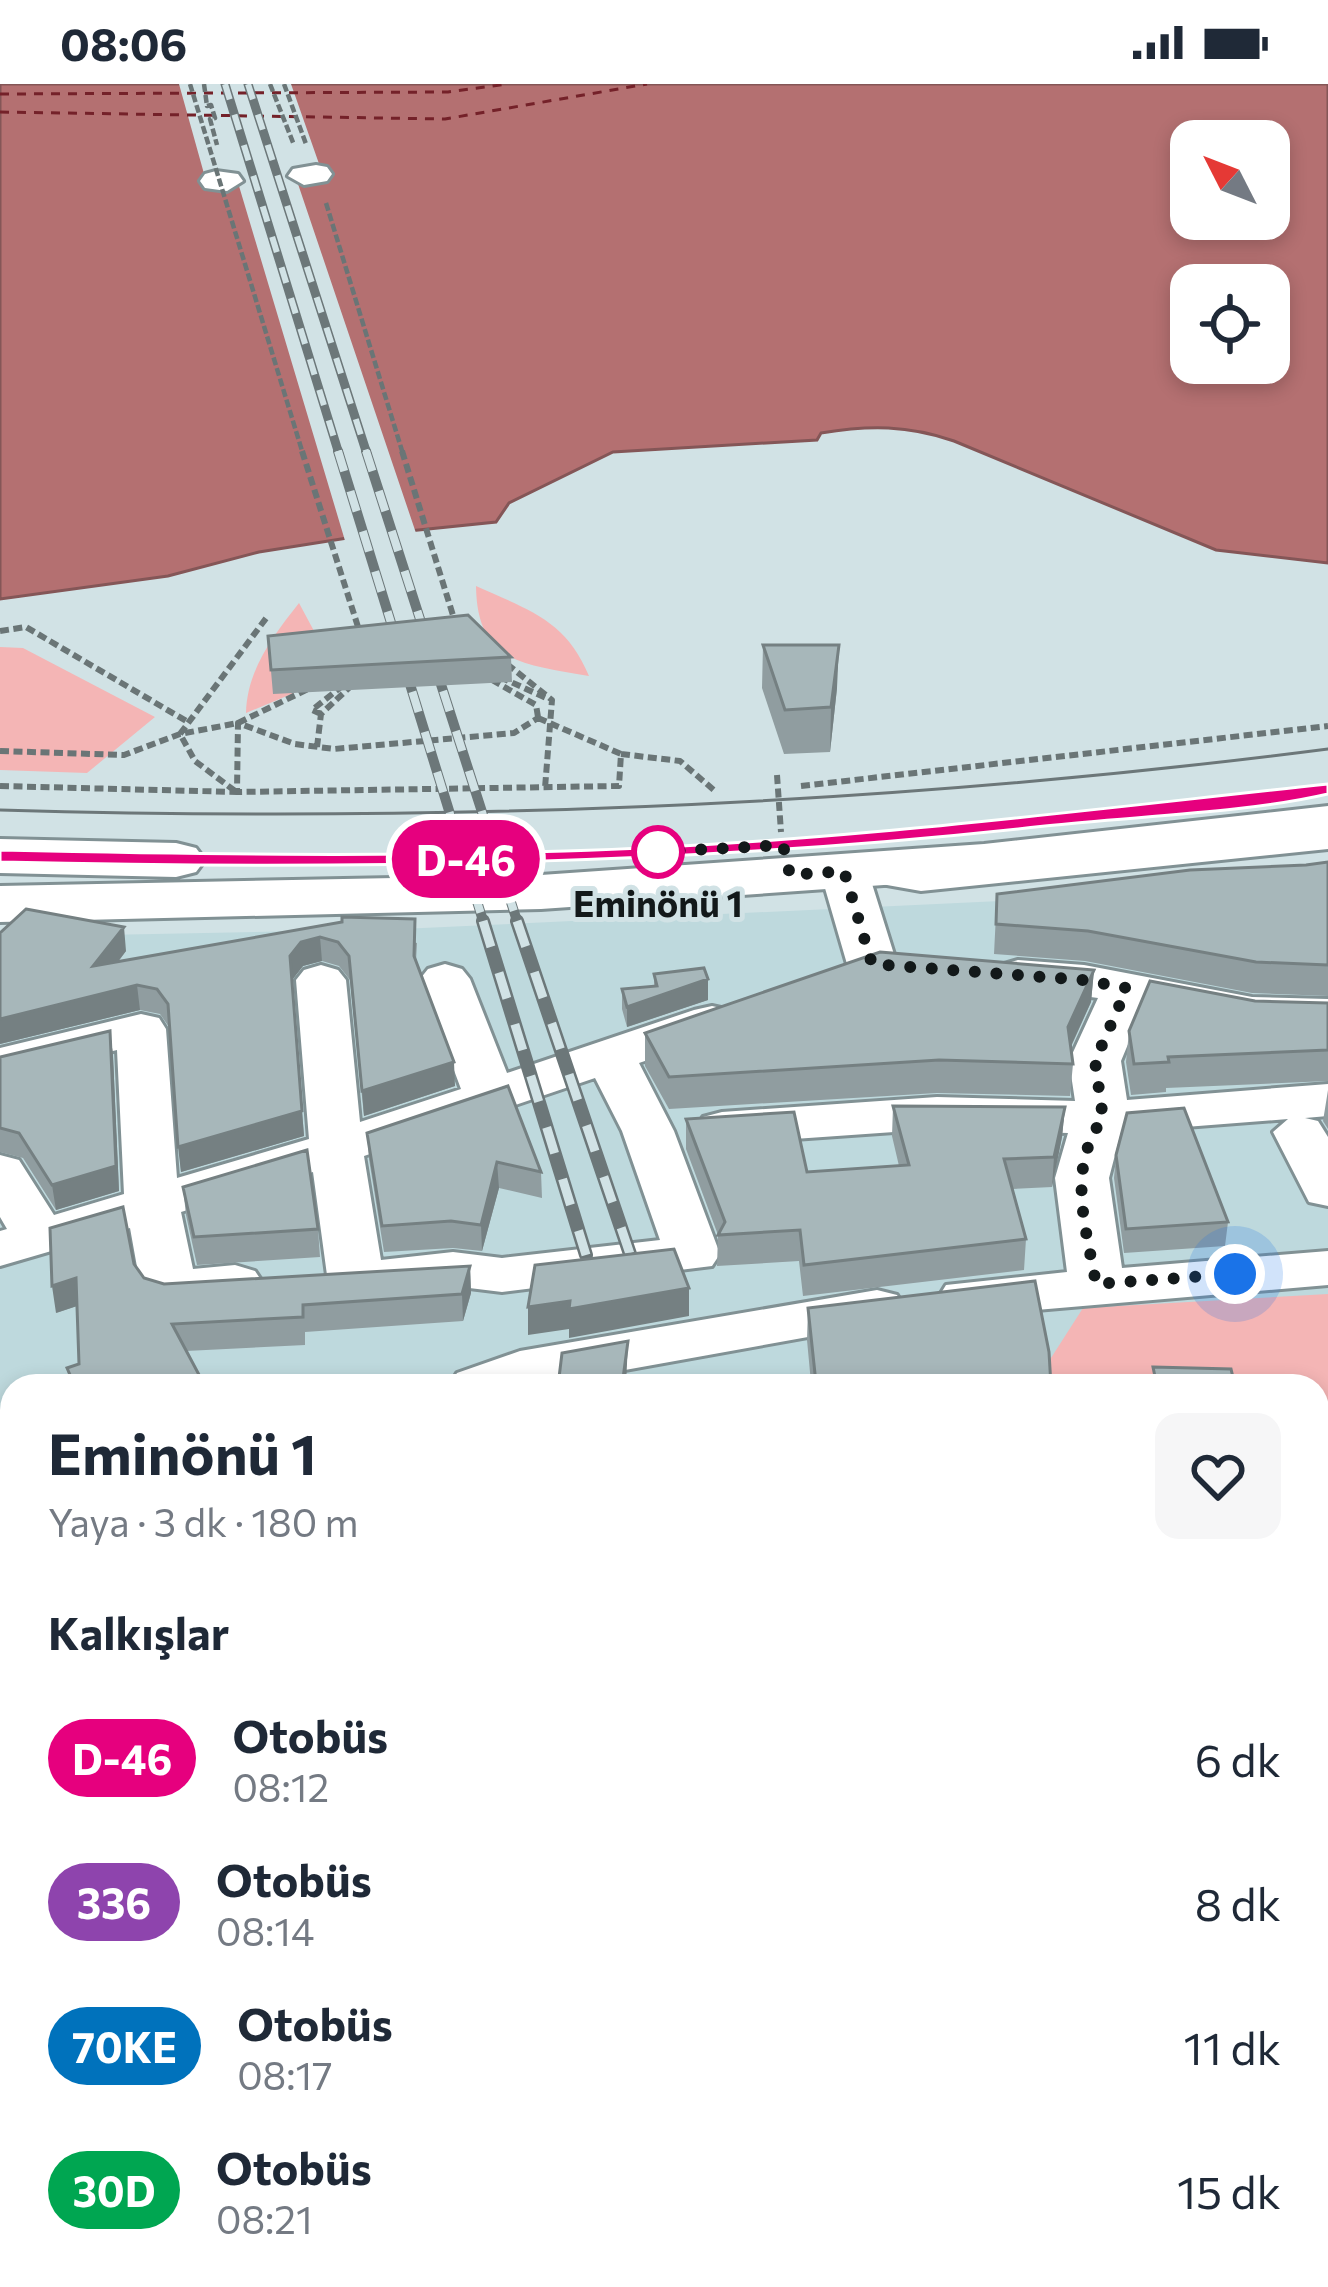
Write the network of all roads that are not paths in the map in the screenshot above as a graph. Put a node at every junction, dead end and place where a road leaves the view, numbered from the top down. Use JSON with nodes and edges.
{"nodes":[{"id":1,"x":1328,"y":790,"type":"edge"},
{"id":2,"x":1328,"y":823,"type":"edge"},
{"id":3,"x":1328,"y":842,"type":"edge"},
{"id":4,"x":0,"y":856,"type":"edge"},
{"id":5,"x":844,"y":871,"type":"junction"},
{"id":6,"x":0,"y":904,"type":"edge"},
{"id":7,"x":871,"y":970,"type":"edge"},
{"id":8,"x":970,"y":971,"type":"edge"},
{"id":9,"x":445,"y":979,"type":"dead end"},
{"id":10,"x":321,"y":980,"type":"dead end"},
{"id":11,"x":1127,"y":988,"type":"junction"},
{"id":12,"x":765,"y":1004,"type":"edge"},
{"id":13,"x":1328,"y":1014,"type":"edge"},
{"id":14,"x":610,"y":1055,"type":"junction"},
{"id":15,"x":0,"y":1063,"type":"edge"},
{"id":16,"x":490,"y":1097,"type":"junction"},
{"id":17,"x":1313,"y":1116,"type":"edge"},
{"id":18,"x":1103,"y":1118,"type":"junction"},
{"id":19,"x":648,"y":1131,"type":"junction"},
{"id":20,"x":336,"y":1148,"type":"junction"},
{"id":21,"x":0,"y":1171,"type":"edge"},
{"id":22,"x":1328,"y":1190,"type":"edge"},
{"id":23,"x":152,"y":1202,"type":"junction"},
{"id":24,"x":20,"y":1242,"type":"edge"},
{"id":25,"x":1328,"y":1268,"type":"edge"},
{"id":26,"x":321,"y":1277,"type":"junction"},
{"id":27,"x":1096,"y":1284,"type":"junction"},
{"id":28,"x":510,"y":1374,"type":"edge"}],
"edges":[{"from":1,"to":4,"type":"main road"},
{"from":2,"to":5,"type":"main road"},
{"from":3,"to":5,"type":"lane"},
{"from":5,"to":6,"type":"main road"},
{"from":5,"to":7,"type":"street"},
{"from":8,"to":11,"type":"street"},
{"from":9,"to":16,"type":"street"},
{"from":10,"to":20,"type":"street"},
{"from":11,"to":13,"type":"street"},
{"from":11,"to":18,"type":"street"},
{"from":12,"to":14,"type":"street"},
{"from":14,"to":16,"type":"street"},
{"from":14,"to":19,"type":"street"},
{"from":15,"to":23,"type":"street"},
{"from":16,"to":20,"type":"street"},
{"from":17,"to":18,"type":"street"},
{"from":17,"to":22,"type":"street"},
{"from":18,"to":19,"type":"street"},
{"from":18,"to":27,"type":"street"},
{"from":19,"to":26,"type":"street"},
{"from":20,"to":23,"type":"street"},
{"from":20,"to":26,"type":"street"},
{"from":21,"to":24,"type":"street"},
{"from":23,"to":24,"type":"street"},
{"from":23,"to":26,"type":"street"},
{"from":25,"to":27,"type":"street"},
{"from":27,"to":28,"type":"street"}]}
